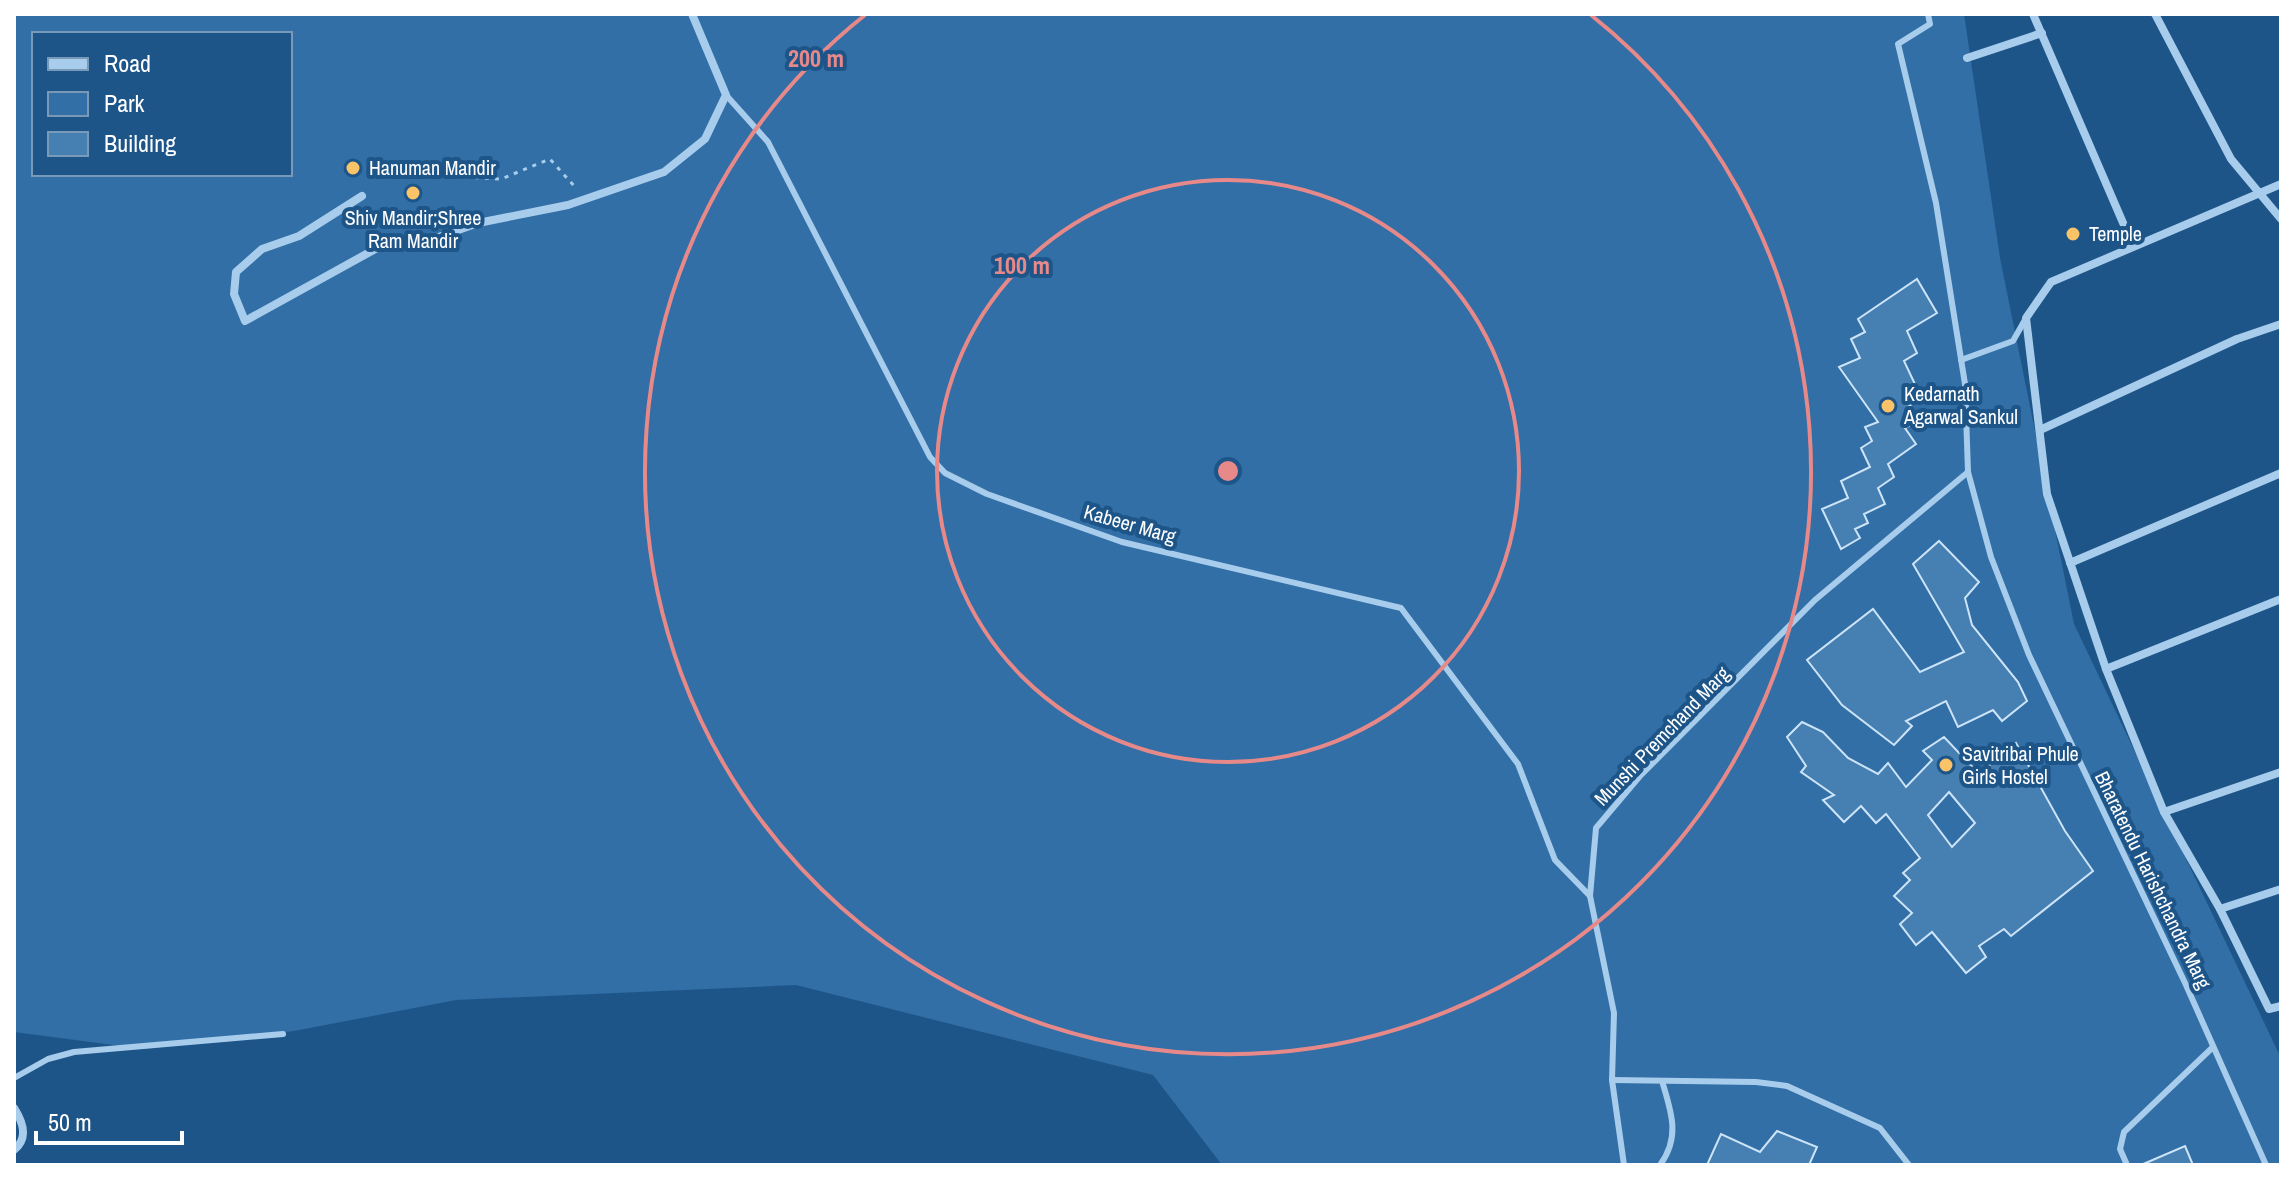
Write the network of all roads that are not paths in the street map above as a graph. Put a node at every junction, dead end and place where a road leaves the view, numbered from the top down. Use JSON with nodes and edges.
{"nodes":[{"id":1,"x":692,"y":14,"type":"edge"},
{"id":2,"x":1928,"y":14,"type":"edge"},
{"id":3,"x":2033,"y":14,"type":"edge"},
{"id":4,"x":2155,"y":14,"type":"edge"},
{"id":5,"x":2042,"y":33,"type":"junction"},
{"id":6,"x":1967,"y":58,"type":"dead end"},
{"id":7,"x":726,"y":95,"type":"junction"},
{"id":8,"x":2281,"y":184,"type":"edge"},
{"id":9,"x":2257,"y":193,"type":"junction"},
{"id":10,"x":362,"y":196,"type":"dead end"},
{"id":11,"x":2281,"y":219,"type":"edge"},
{"id":12,"x":2133,"y":246,"type":"junction"},
{"id":13,"x":2026,"y":318,"type":"junction"},
{"id":14,"x":2281,"y":324,"type":"edge"},
{"id":15,"x":1961,"y":360,"type":"junction"},
{"id":16,"x":2040,"y":430,"type":"junction"},
{"id":17,"x":1968,"y":472,"type":"junction"},
{"id":18,"x":2281,"y":473,"type":"edge"},
{"id":19,"x":2070,"y":563,"type":"junction"},
{"id":20,"x":2281,"y":599,"type":"edge"},
{"id":21,"x":2106,"y":669,"type":"junction"},
{"id":22,"x":2281,"y":772,"type":"edge"},
{"id":23,"x":2164,"y":812,"type":"junction"},
{"id":24,"x":2281,"y":889,"type":"edge"},
{"id":25,"x":1590,"y":896,"type":"junction"},
{"id":26,"x":2220,"y":909,"type":"junction"},
{"id":27,"x":2281,"y":1006,"type":"edge"},
{"id":28,"x":283,"y":1034,"type":"dead end"},
{"id":29,"x":2213,"y":1047,"type":"junction"},
{"id":30,"x":14,"y":1078,"type":"edge"},
{"id":31,"x":1612,"y":1080,"type":"junction"},
{"id":32,"x":1662,"y":1081,"type":"junction"},
{"id":33,"x":14,"y":1108,"type":"edge"},
{"id":34,"x":14,"y":1150,"type":"edge"},
{"id":35,"x":1624,"y":1165,"type":"edge"},
{"id":36,"x":1660,"y":1165,"type":"edge"},
{"id":37,"x":1909,"y":1165,"type":"edge"},
{"id":38,"x":2127,"y":1165,"type":"edge"},
{"id":39,"x":2266,"y":1165,"type":"edge"}],
"edges":[{"from":1,"to":7,"type":"street"},
{"from":2,"to":15,"type":"lane","name":"Bharatendu Harishchandra Marg"},
{"from":3,"to":5,"type":"street"},
{"from":4,"to":9,"type":"street"},
{"from":5,"to":6,"type":"street"},
{"from":5,"to":12,"type":"street"},
{"from":7,"to":10,"type":"street"},
{"from":7,"to":25,"type":"lane","name":"Kabeer Marg"},
{"from":8,"to":9,"type":"street"},
{"from":9,"to":11,"type":"street"},
{"from":9,"to":12,"type":"street"},
{"from":12,"to":13,"type":"street"},
{"from":13,"to":15,"type":"lane"},
{"from":13,"to":16,"type":"street"},
{"from":14,"to":16,"type":"street"},
{"from":15,"to":17,"type":"lane","name":"Bharatendu Harishchandra Marg"},
{"from":16,"to":19,"type":"street"},
{"from":17,"to":25,"type":"lane","name":"Munshi Premchand Marg"},
{"from":17,"to":29,"type":"lane","name":"Bharatendu Harishchandra Marg"},
{"from":18,"to":19,"type":"street"},
{"from":19,"to":21,"type":"street"},
{"from":20,"to":21,"type":"street"},
{"from":21,"to":23,"type":"street"},
{"from":22,"to":23,"type":"street"},
{"from":23,"to":26,"type":"street"},
{"from":24,"to":26,"type":"street"},
{"from":25,"to":31,"type":"lane","name":"Munshi Premchand Marg"},
{"from":26,"to":27,"type":"street"},
{"from":28,"to":30,"type":"lane"},
{"from":29,"to":38,"type":"lane"},
{"from":29,"to":39,"type":"lane","name":"Bharatendu Harishchandra Marg"},
{"from":31,"to":32,"type":"lane"},
{"from":31,"to":35,"type":"lane","name":"Munshi Premchand Marg"},
{"from":32,"to":36,"type":"lane"},
{"from":32,"to":37,"type":"lane"},
{"from":33,"to":34,"type":"street"}]}
